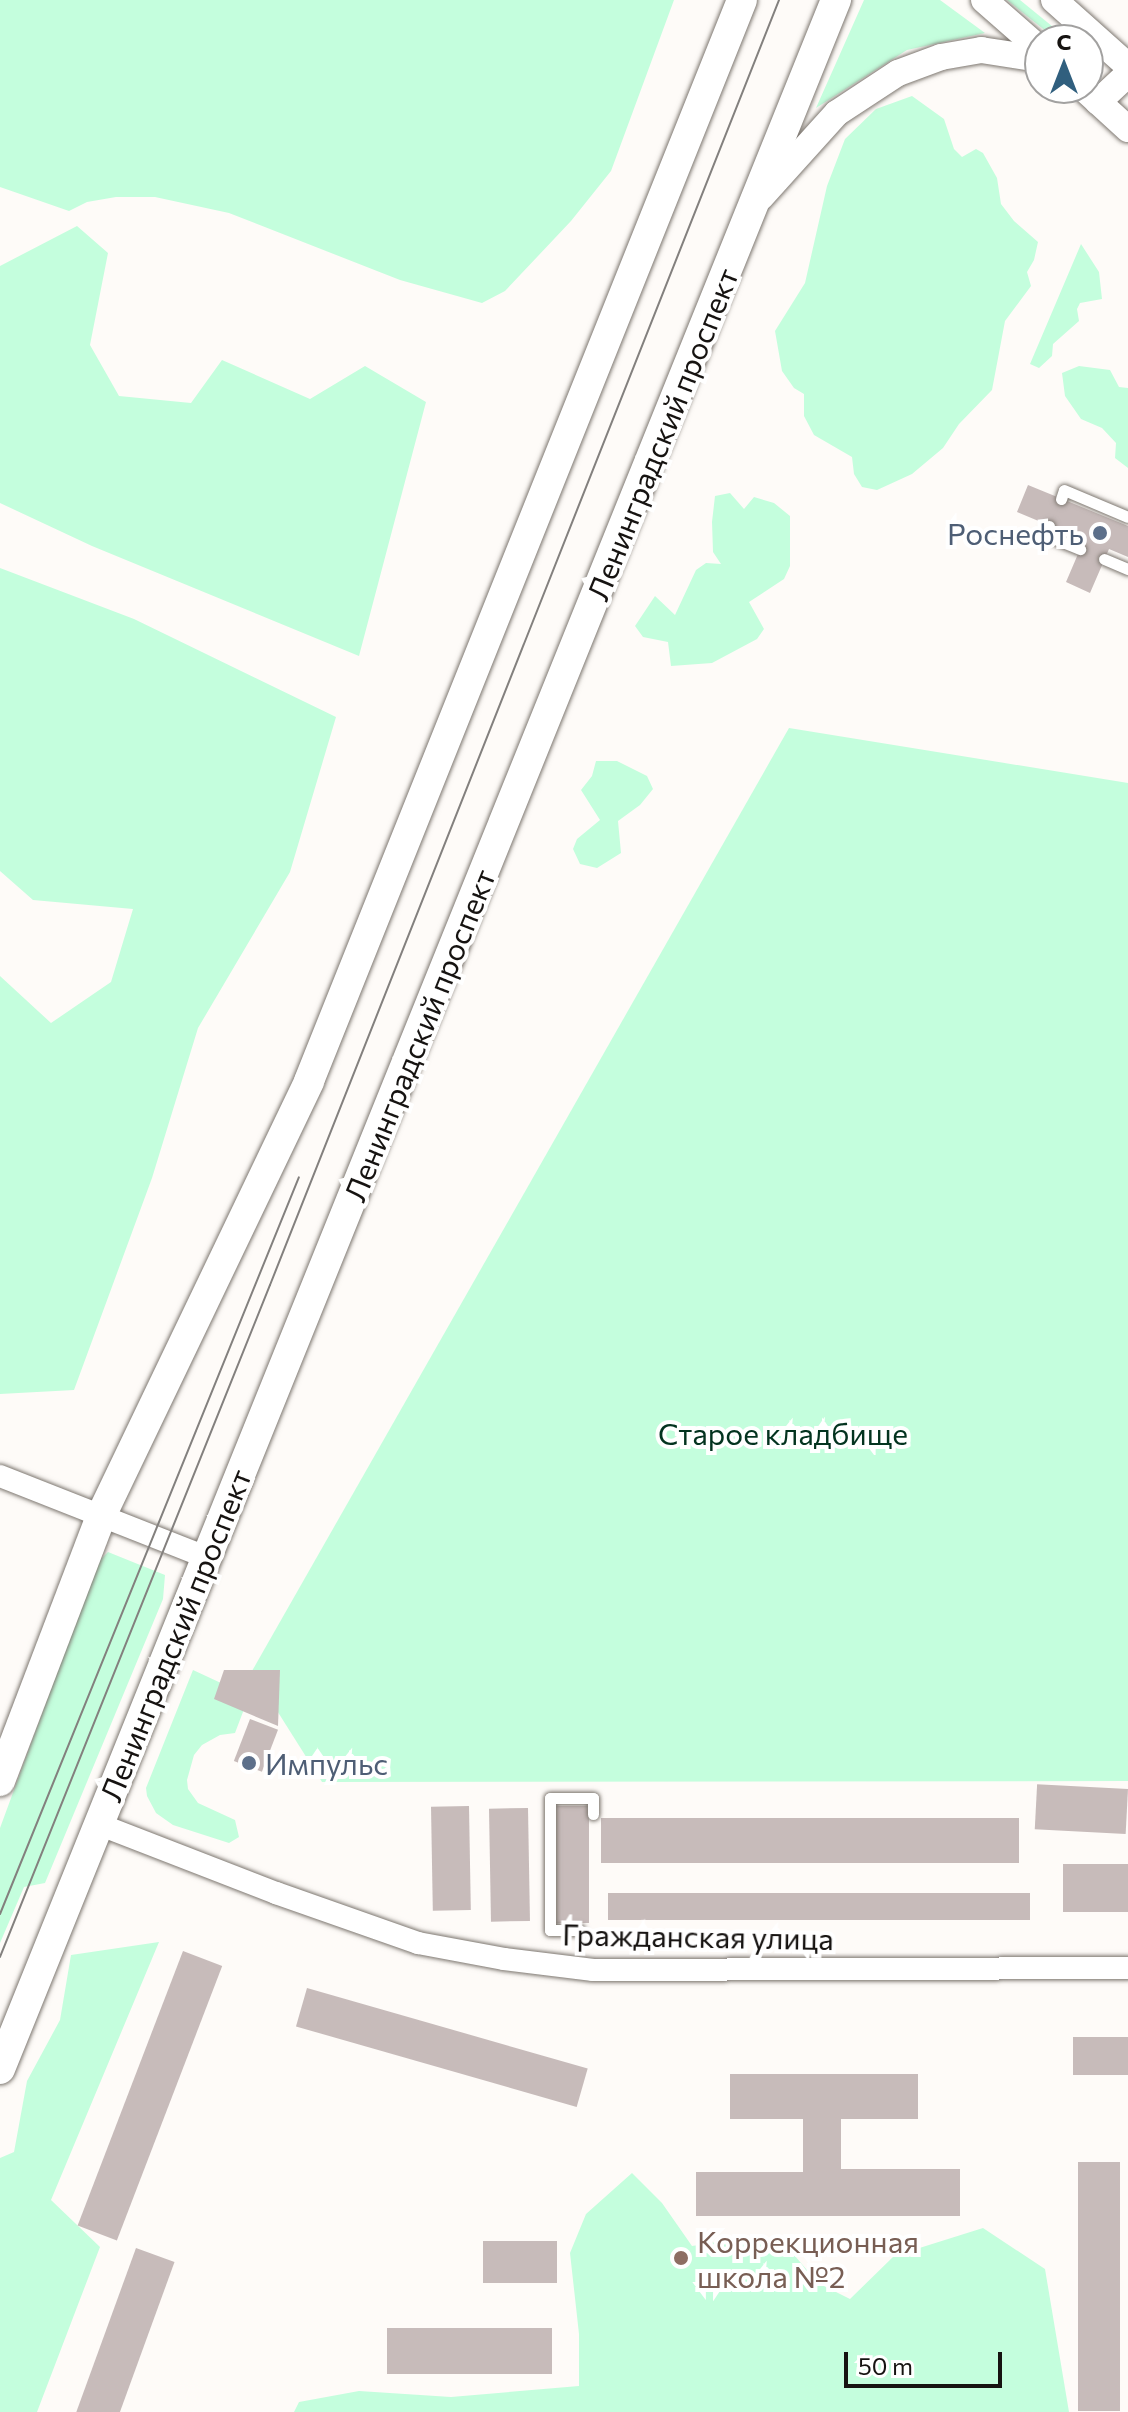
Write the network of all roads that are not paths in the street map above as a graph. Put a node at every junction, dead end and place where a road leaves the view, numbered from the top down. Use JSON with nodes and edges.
{"nodes":[{"id":1,"x":742,"y":0,"type":"edge"},
{"id":2,"x":836,"y":0,"type":"edge"},
{"id":3,"x":984,"y":0,"type":"edge"},
{"id":4,"x":1054,"y":0,"type":"edge"},
{"id":5,"x":1024,"y":35,"type":"edge"},
{"id":6,"x":1024,"y":57,"type":"edge"},
{"id":7,"x":1128,"y":66,"type":"edge"},
{"id":8,"x":1128,"y":74,"type":"edge"},
{"id":9,"x":1104,"y":87,"type":"edge"},
{"id":10,"x":1100,"y":104,"type":"edge"},
{"id":11,"x":1128,"y":129,"type":"edge"},
{"id":12,"x":754,"y":206,"type":"junction"},
{"id":13,"x":1061,"y":499,"type":"dead end"},
{"id":14,"x":1127,"y":520,"type":"edge"},
{"id":15,"x":1049,"y":526,"type":"dead end"},
{"id":16,"x":1075,"y":543,"type":"dead end"},
{"id":17,"x":1110,"y":557,"type":"dead end"},
{"id":18,"x":1128,"y":569,"type":"edge"},
{"id":19,"x":0,"y":1476,"type":"edge"},
{"id":20,"x":101,"y":1516,"type":"junction"},
{"id":21,"x":206,"y":1557,"type":"junction"},
{"id":22,"x":0,"y":1781,"type":"edge"},
{"id":23,"x":593,"y":1814,"type":"dead end"},
{"id":24,"x":98,"y":1824,"type":"junction"},
{"id":25,"x":579,"y":1930,"type":"dead end"},
{"id":26,"x":1128,"y":1968,"type":"edge"},
{"id":27,"x":0,"y":2069,"type":"edge"}],
"edges":[{"from":1,"to":20,"type":"main road"},
{"from":2,"to":12,"type":"main road","name":"Ленинградский проспект"},
{"from":3,"to":5,"type":"street"},
{"from":4,"to":7,"type":"street"},
{"from":6,"to":12,"type":"street"},
{"from":8,"to":9,"type":"street"},
{"from":10,"to":11,"type":"street"},
{"from":12,"to":21,"type":"main road","name":"Ленинградский проспект"},
{"from":13,"to":14,"type":"lane"},
{"from":15,"to":16,"type":"lane"},
{"from":17,"to":18,"type":"lane"},
{"from":19,"to":20,"type":"street"},
{"from":20,"to":21,"type":"street"},
{"from":20,"to":22,"type":"main road"},
{"from":21,"to":24,"type":"main road","name":"Ленинградский проспект"},
{"from":23,"to":25,"type":"lane"},
{"from":24,"to":26,"type":"street","name":"Гражданская улица"},
{"from":24,"to":27,"type":"main road","name":"Ленинградский проспект"}]}
